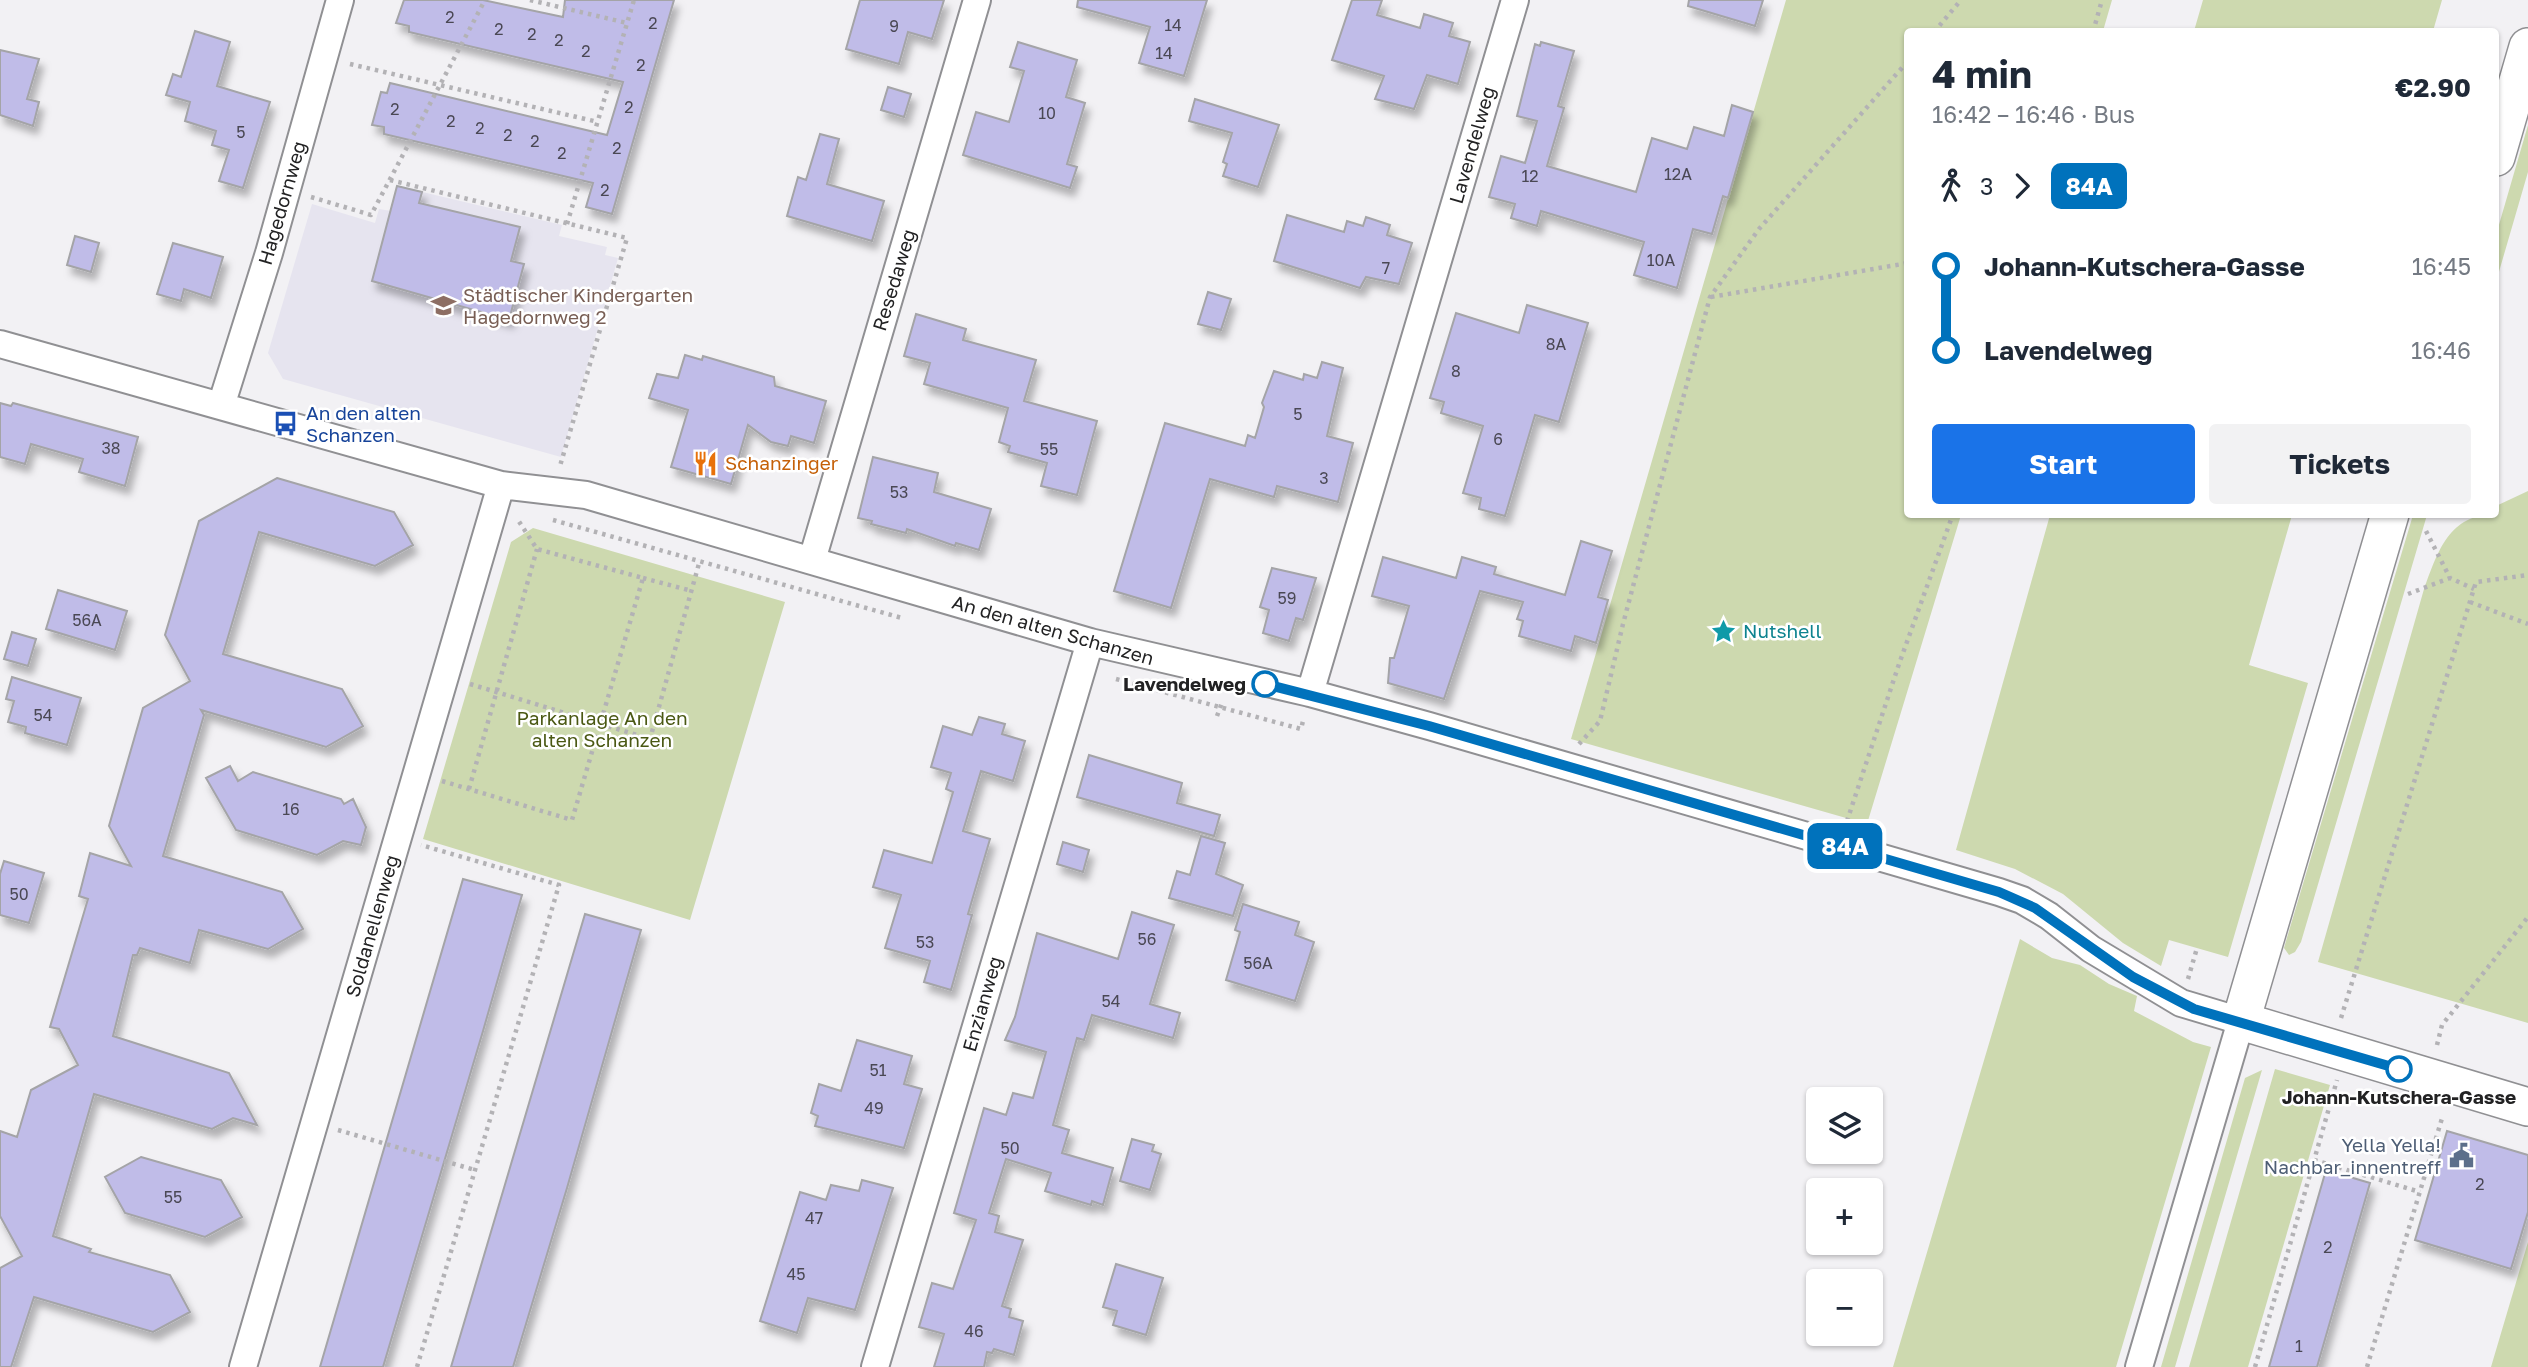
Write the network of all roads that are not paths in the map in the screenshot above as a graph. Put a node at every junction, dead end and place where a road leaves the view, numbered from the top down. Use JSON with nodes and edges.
{"nodes":[{"id":1,"x":340,"y":0,"type":"edge"},
{"id":2,"x":977,"y":0,"type":"edge"},
{"id":3,"x":1515,"y":0,"type":"edge"},
{"id":4,"x":2528,"y":47,"type":"edge"},
{"id":5,"x":2499,"y":147,"type":"edge"},
{"id":6,"x":0,"y":344,"type":"edge"},
{"id":7,"x":220,"y":405,"type":"junction"},
{"id":8,"x":501,"y":485,"type":"junction"},
{"id":9,"x":2389,"y":518,"type":"edge"},
{"id":10,"x":812,"y":560,"type":"junction"},
{"id":11,"x":1090,"y":642,"type":"junction"},
{"id":12,"x":1310,"y":693,"type":"junction"},
{"id":13,"x":2241,"y":1021,"type":"junction"},
{"id":14,"x":2528,"y":1107,"type":"edge"},
{"id":15,"x":243,"y":1367,"type":"edge"},
{"id":16,"x":875,"y":1367,"type":"edge"},
{"id":17,"x":2139,"y":1367,"type":"edge"}],
"edges":[{"from":1,"to":7,"type":"street","name":"Hagedornweg"},
{"from":2,"to":10,"type":"street","name":"Resedaweg"},
{"from":3,"to":12,"type":"street","name":"Lavendelweg"},
{"from":4,"to":5,"type":"street"},
{"from":6,"to":7,"type":"street","name":"An den alten Schanzen"},
{"from":7,"to":8,"type":"street","name":"An den alten Schanzen"},
{"from":8,"to":10,"type":"street","name":"An den alten Schanzen"},
{"from":8,"to":15,"type":"street","name":"Soldanellenweg"},
{"from":9,"to":13,"type":"street"},
{"from":10,"to":11,"type":"street","name":"An den alten Schanzen"},
{"from":11,"to":12,"type":"street","name":"An den alten Schanzen"},
{"from":11,"to":16,"type":"street","name":"Enzianweg"},
{"from":12,"to":13,"type":"street","name":"An den alten Schanzen"},
{"from":13,"to":14,"type":"street"},
{"from":13,"to":17,"type":"street"}]}
